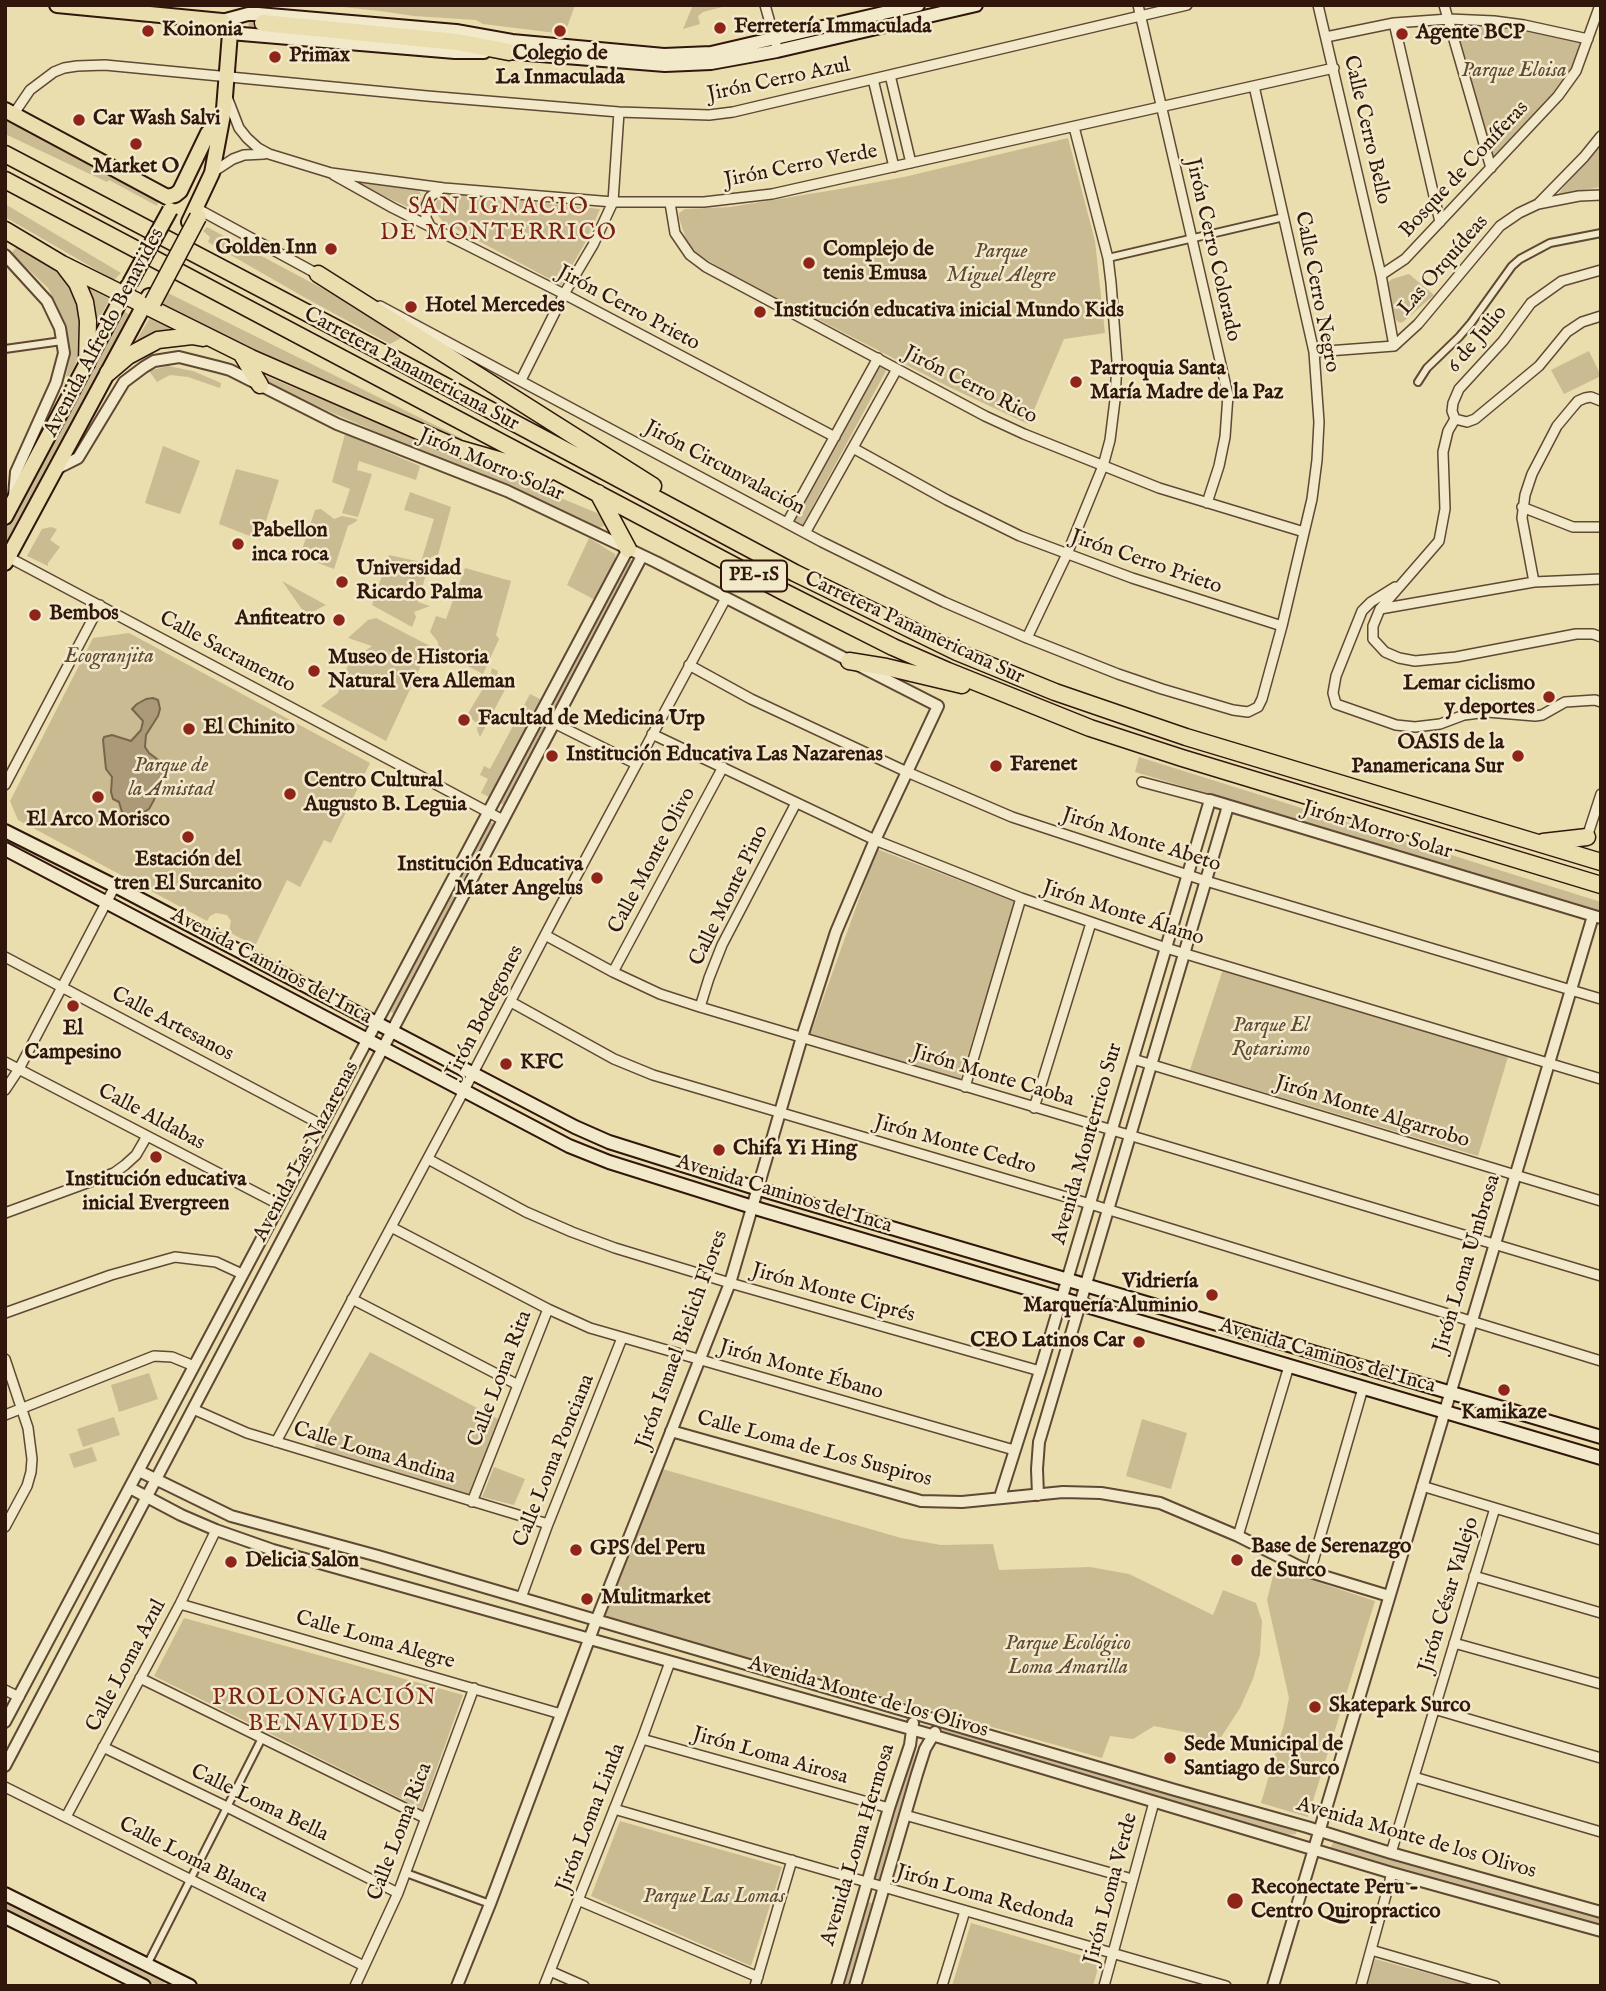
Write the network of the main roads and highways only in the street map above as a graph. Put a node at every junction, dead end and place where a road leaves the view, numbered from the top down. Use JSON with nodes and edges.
{"nodes":[{"id":1,"x":57,"y":5,"type":"edge"},
{"id":2,"x":918,"y":5,"type":"edge"},
{"id":3,"x":976,"y":5,"type":"edge"},
{"id":4,"x":262,"y":23,"type":"tunnel mouth"},
{"id":5,"x":226,"y":27,"type":"junction"},
{"id":6,"x":776,"y":45,"type":"junction"},
{"id":7,"x":509,"y":52,"type":"junction"},
{"id":8,"x":9,"y":112,"type":"edge"},
{"id":9,"x":223,"y":116,"type":"junction"},
{"id":10,"x":5,"y":154,"type":"edge"},
{"id":11,"x":190,"y":170,"type":"junction"},
{"id":12,"x":5,"y":180,"type":"edge"},
{"id":13,"x":169,"y":203,"type":"junction"},
{"id":14,"x":197,"y":212,"type":"junction"},
{"id":15,"x":5,"y":230,"type":"edge"},
{"id":16,"x":62,"y":264,"type":"junction"},
{"id":17,"x":318,"y":274,"type":"road end"},
{"id":18,"x":127,"y":288,"type":"junction"},
{"id":19,"x":149,"y":302,"type":"junction"},
{"id":20,"x":210,"y":339,"type":"junction"},
{"id":21,"x":241,"y":353,"type":"junction"},
{"id":22,"x":87,"y":363,"type":"junction"},
{"id":23,"x":108,"y":373,"type":"junction"},
{"id":24,"x":260,"y":385,"type":"road end"},
{"id":25,"x":580,"y":483,"type":"junction"},
{"id":26,"x":598,"y":493,"type":"junction"},
{"id":27,"x":5,"y":517,"type":"edge"},
{"id":28,"x":716,"y":529,"type":"junction"},
{"id":29,"x":635,"y":553,"type":"road end"},
{"id":30,"x":7,"y":560,"type":"edge"},
{"id":31,"x":849,"y":661,"type":"road end"},
{"id":32,"x":1006,"y":695,"type":"junction"},
{"id":33,"x":5,"y":831,"type":"edge"},
{"id":34,"x":1594,"y":839,"type":"edge"},
{"id":35,"x":1537,"y":843,"type":"junction"},
{"id":36,"x":5,"y":849,"type":"edge"},
{"id":37,"x":1601,"y":862,"type":"edge"},
{"id":38,"x":1601,"y":885,"type":"edge"},
{"id":39,"x":1601,"y":1437,"type":"edge"},
{"id":40,"x":1601,"y":1458,"type":"edge"},
{"id":41,"x":5,"y":1894,"type":"edge"},
{"id":42,"x":5,"y":1917,"type":"edge"},
{"id":43,"x":171,"y":1982,"type":"edge"},
{"id":44,"x":144,"y":1986,"type":"edge"},
{"id":45,"x":190,"y":1986,"type":"edge"}],
"edges":[{"from":1,"to":5,"type":"main road"},
{"from":2,"to":6,"type":"main road"},
{"from":3,"to":6,"type":"main road"},
{"from":4,"to":7,"type":"highway"},
{"from":5,"to":6,"type":"main road"},
{"from":5,"to":7,"type":"main road"},
{"from":5,"to":9,"type":"main road","name":"Avenida Alfredo Benavides"},
{"from":6,"to":7,"type":"main road"},
{"from":8,"to":13,"type":"main road"},
{"from":9,"to":11,"type":"main road","name":"Avenida Alfredo Benavides"},
{"from":9,"to":14,"type":"main road","name":"Avenida Alfredo Benavides"},
{"from":10,"to":28,"type":"highway","name":"Carretera Panamericana Sur","number":"PE-1S"},
{"from":11,"to":13,"type":"main road","name":"Avenida Alfredo Benavides"},
{"from":11,"to":14,"type":"main road"},
{"from":12,"to":25,"type":"highway","name":"Carretera Panamericana Sur","number":"PE-1S"},
{"from":13,"to":18,"type":"main road","name":"Avenida Alfredo Benavides","bridge":true},
{"from":14,"to":19,"type":"highway","bridge":true},
{"from":15,"to":16,"type":"highway"},
{"from":16,"to":18,"type":"highway"},
{"from":16,"to":22,"type":"highway"},
{"from":17,"to":28,"type":"highway"},
{"from":18,"to":19,"type":"highway"},
{"from":18,"to":22,"type":"main road","name":"Avenida Alfredo Benavides"},
{"from":19,"to":20,"type":"highway"},
{"from":19,"to":23,"type":"main road","name":"Avenida Alfredo Benavides"},
{"from":20,"to":21,"type":"highway"},
{"from":20,"to":23,"type":"highway"},
{"from":21,"to":24,"type":"highway"},
{"from":21,"to":25,"type":"highway"},
{"from":22,"to":27,"type":"main road","name":"Avenida Alfredo Benavides"},
{"from":23,"to":30,"type":"main road","name":"Avenida Alfredo Benavides"},
{"from":25,"to":26,"type":"highway","name":"Carretera Panamericana Sur","number":"PE-1S"},
{"from":26,"to":29,"type":"highway"},
{"from":26,"to":32,"type":"highway","name":"Carretera Panamericana Sur","number":"PE-1S"},
{"from":28,"to":35,"type":"highway","name":"Carretera Panamericana Sur","number":"PE-1S"},
{"from":31,"to":32,"type":"highway"},
{"from":32,"to":38,"type":"highway","name":"Carretera Panamericana Sur","number":"PE-1S"},
{"from":33,"to":39,"type":"main road","name":"Avenida Caminos del Inca"},
{"from":34,"to":35,"type":"highway"},
{"from":35,"to":37,"type":"highway","number":"PE-1S"},
{"from":36,"to":40,"type":"main road","name":"Avenida Caminos del Inca"},
{"from":41,"to":43,"type":"main road"},
{"from":42,"to":44,"type":"main road"},
{"from":43,"to":45,"type":"main road"}]}
